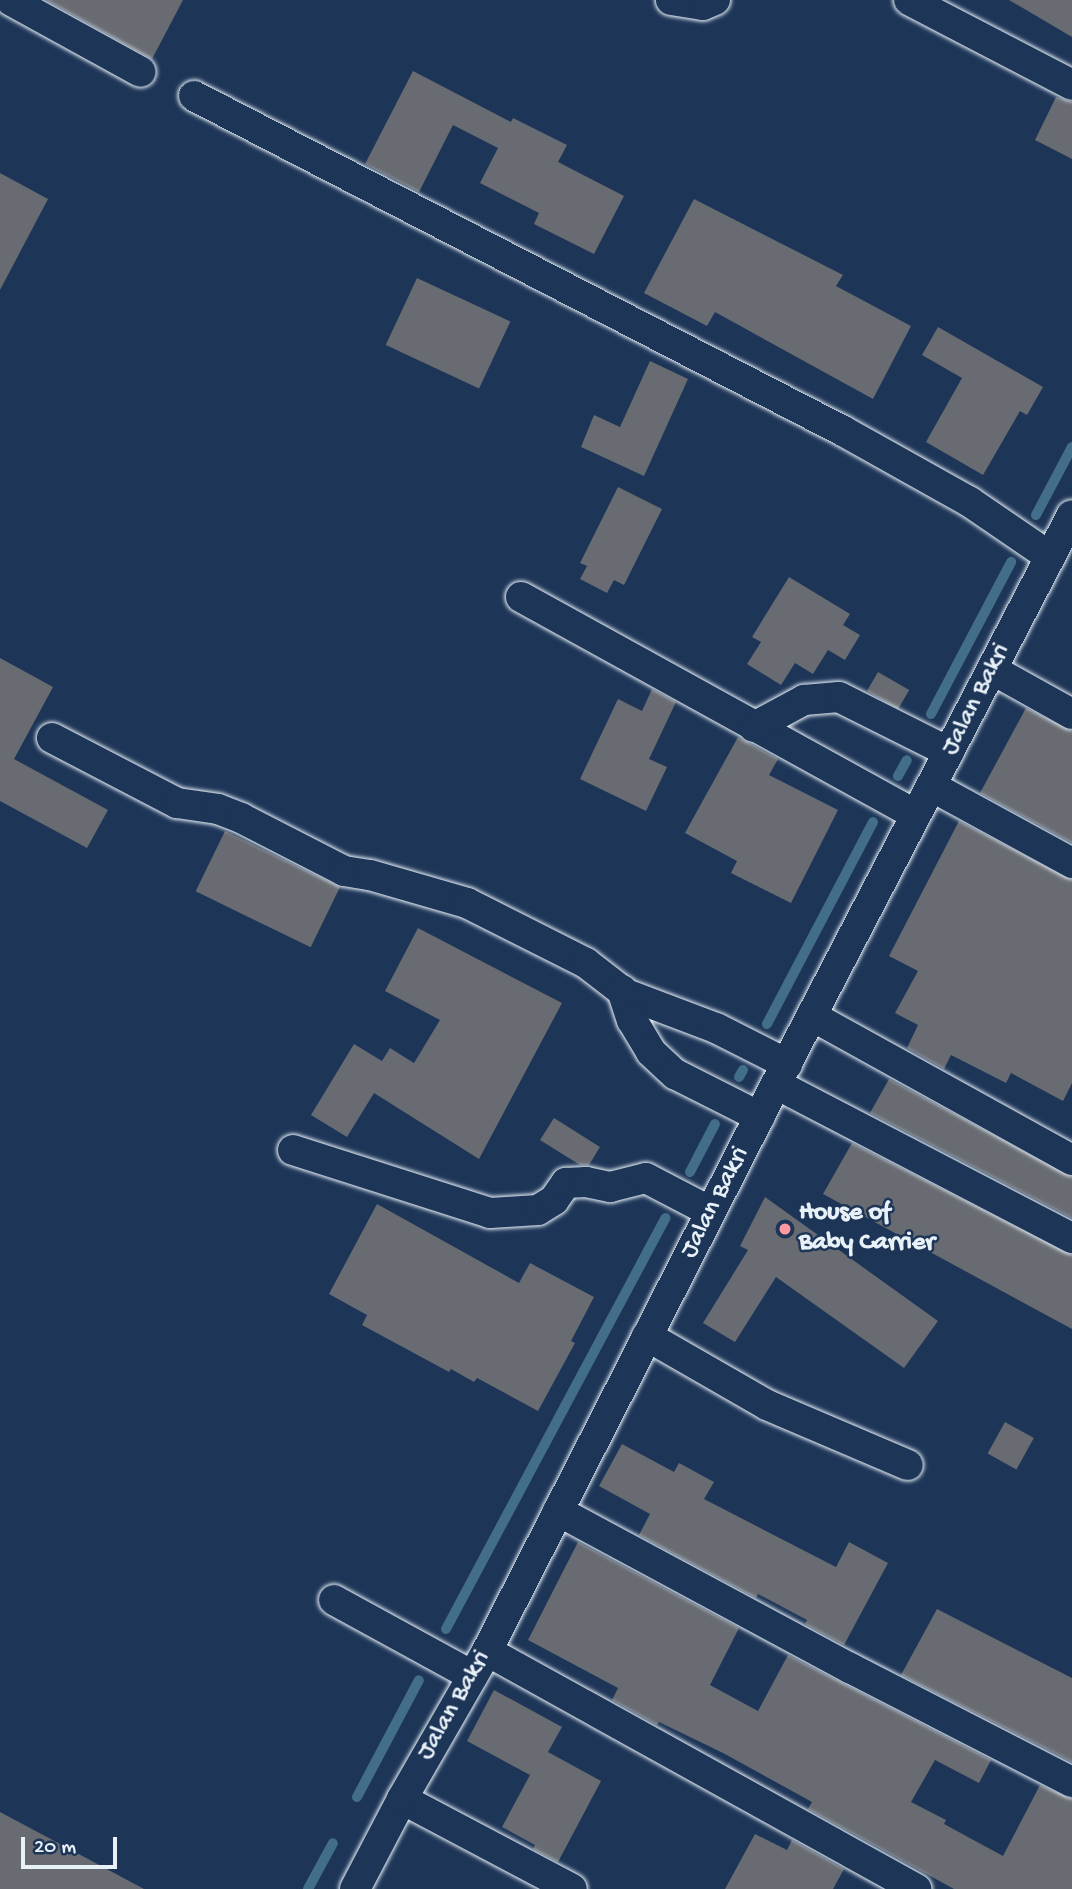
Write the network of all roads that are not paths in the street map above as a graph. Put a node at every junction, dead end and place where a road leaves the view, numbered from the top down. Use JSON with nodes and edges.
{"nodes":[{"id":1,"x":10,"y":0,"type":"edge"},
{"id":2,"x":671,"y":0,"type":"edge"},
{"id":3,"x":715,"y":0,"type":"edge"},
{"id":4,"x":909,"y":0,"type":"edge"},
{"id":5,"x":141,"y":72,"type":"dead end"},
{"id":6,"x":1072,"y":85,"type":"edge"},
{"id":7,"x":194,"y":96,"type":"dead end"},
{"id":8,"x":1072,"y":515,"type":"edge"},
{"id":9,"x":1049,"y":556,"type":"junction"},
{"id":10,"x":521,"y":597,"type":"dead end"},
{"id":11,"x":993,"y":670,"type":"junction"},
{"id":12,"x":1072,"y":714,"type":"edge"},
{"id":13,"x":754,"y":727,"type":"junction"},
{"id":14,"x":52,"y":738,"type":"dead end"},
{"id":15,"x":949,"y":752,"type":"junction"},
{"id":16,"x":931,"y":786,"type":"junction"},
{"id":17,"x":916,"y":816,"type":"junction"},
{"id":18,"x":1072,"y":863,"type":"edge"},
{"id":19,"x":622,"y":990,"type":"junction"},
{"id":20,"x":813,"y":1016,"type":"junction"},
{"id":21,"x":782,"y":1074,"type":"junction"},
{"id":22,"x":760,"y":1117,"type":"junction"},
{"id":23,"x":293,"y":1150,"type":"dead end"},
{"id":24,"x":1072,"y":1160,"type":"edge"},
{"id":25,"x":711,"y":1212,"type":"junction"},
{"id":26,"x":1072,"y":1238,"type":"edge"},
{"id":27,"x":647,"y":1336,"type":"junction"},
{"id":28,"x":908,"y":1465,"type":"dead end"},
{"id":29,"x":558,"y":1510,"type":"junction"},
{"id":30,"x":334,"y":1600,"type":"dead end"},
{"id":31,"x":480,"y":1664,"type":"junction"},
{"id":32,"x":1072,"y":1782,"type":"edge"},
{"id":33,"x":402,"y":1799,"type":"junction"},
{"id":34,"x":355,"y":1889,"type":"edge"},
{"id":35,"x":572,"y":1889,"type":"edge"},
{"id":36,"x":916,"y":1889,"type":"edge"}],
"edges":[{"from":1,"to":5,"type":"street"},
{"from":2,"to":3,"type":"street"},
{"from":4,"to":6,"type":"street"},
{"from":7,"to":9,"type":"street"},
{"from":8,"to":9,"type":"street","name":"Jalan Bakri"},
{"from":9,"to":11,"type":"street","name":"Jalan Bakri"},
{"from":10,"to":13,"type":"street"},
{"from":11,"to":12,"type":"street"},
{"from":11,"to":15,"type":"street","name":"Jalan Bakri"},
{"from":13,"to":15,"type":"street"},
{"from":13,"to":17,"type":"street"},
{"from":14,"to":19,"type":"street"},
{"from":15,"to":16,"type":"street","name":"Jalan Bakri"},
{"from":16,"to":17,"type":"street","name":"Jalan Bakri"},
{"from":16,"to":18,"type":"street"},
{"from":17,"to":20,"type":"street","name":"Jalan Bakri"},
{"from":19,"to":21,"type":"street"},
{"from":19,"to":22,"type":"street"},
{"from":20,"to":21,"type":"street","name":"Jalan Bakri"},
{"from":20,"to":24,"type":"street"},
{"from":21,"to":22,"type":"street","name":"Jalan Bakri"},
{"from":21,"to":26,"type":"street"},
{"from":22,"to":25,"type":"street","name":"Jalan Bakri"},
{"from":23,"to":25,"type":"street"},
{"from":25,"to":27,"type":"street","name":"Jalan Bakri"},
{"from":27,"to":28,"type":"street"},
{"from":27,"to":29,"type":"street","name":"Jalan Bakri"},
{"from":29,"to":31,"type":"street","name":"Jalan Bakri"},
{"from":29,"to":32,"type":"street"},
{"from":30,"to":31,"type":"street"},
{"from":31,"to":33,"type":"street","name":"Jalan Bakri"},
{"from":31,"to":36,"type":"street"},
{"from":33,"to":34,"type":"street","name":"Jalan Bakri"},
{"from":33,"to":35,"type":"street"}]}
